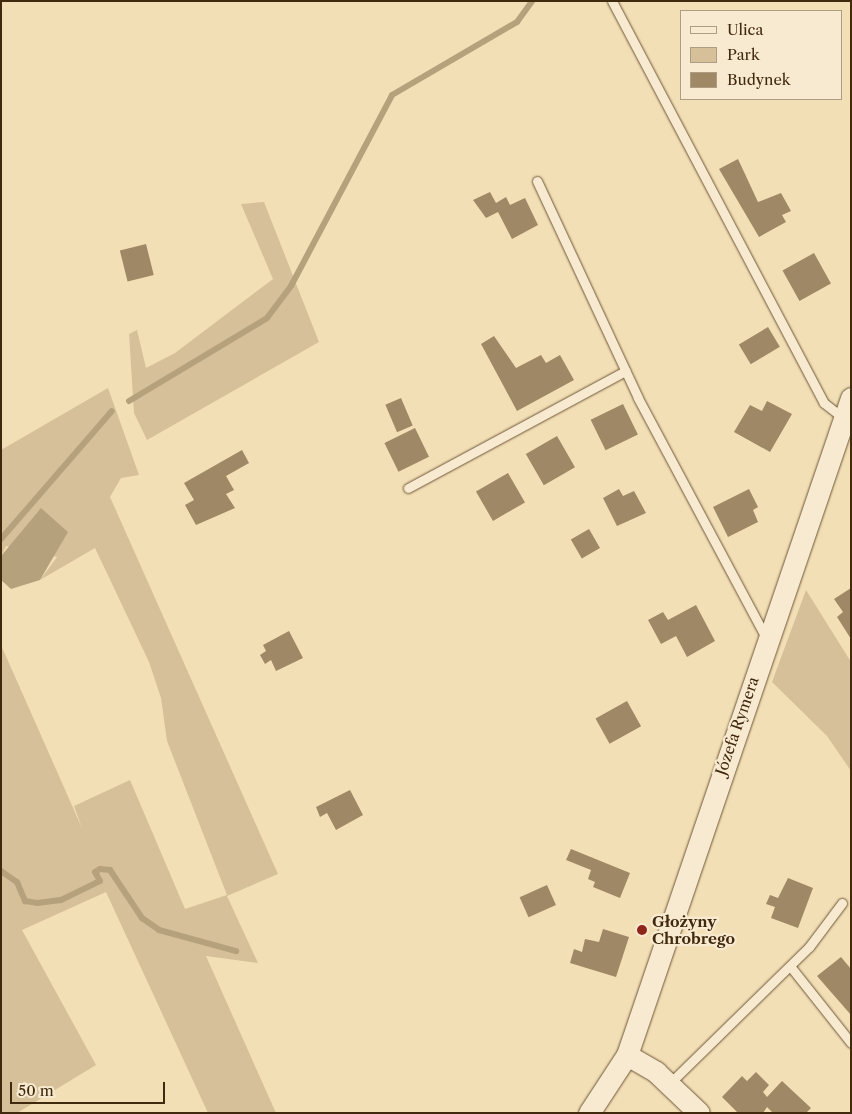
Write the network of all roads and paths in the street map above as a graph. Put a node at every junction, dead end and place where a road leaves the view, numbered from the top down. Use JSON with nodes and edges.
{"nodes":[{"id":1,"x":612,"y":1,"type":"edge"},
{"id":2,"x":537,"y":181,"type":"dead end"},
{"id":3,"x":625,"y":371,"type":"junction"},
{"id":4,"x":851,"y":398,"type":"edge"},
{"id":5,"x":844,"y":418,"type":"junction"},
{"id":6,"x":408,"y":488,"type":"dead end"},
{"id":7,"x":766,"y":638,"type":"junction"},
{"id":8,"x":842,"y":903,"type":"dead end"},
{"id":9,"x":790,"y":966,"type":"junction"},
{"id":10,"x":851,"y":1043,"type":"edge"},
{"id":11,"x":627,"y":1055,"type":"junction"},
{"id":12,"x":669,"y":1084,"type":"junction"},
{"id":13,"x":589,"y":1113,"type":"edge"},
{"id":14,"x":699,"y":1113,"type":"edge"}],
"edges":[{"from":1,"to":5,"type":"lane"},
{"from":2,"to":3,"type":"lane"},
{"from":3,"to":6,"type":"lane"},
{"from":3,"to":7,"type":"lane"},
{"from":4,"to":5,"type":"street","name":"Józefa Rymera"},
{"from":5,"to":7,"type":"street","name":"Józefa Rymera"},
{"from":7,"to":11,"type":"street","name":"Józefa Rymera"},
{"from":8,"to":9,"type":"lane"},
{"from":9,"to":10,"type":"lane"},
{"from":9,"to":12,"type":"lane"},
{"from":11,"to":12,"type":"street"},
{"from":11,"to":13,"type":"street","name":"Józefa Rymera"},
{"from":12,"to":14,"type":"street"}]}
